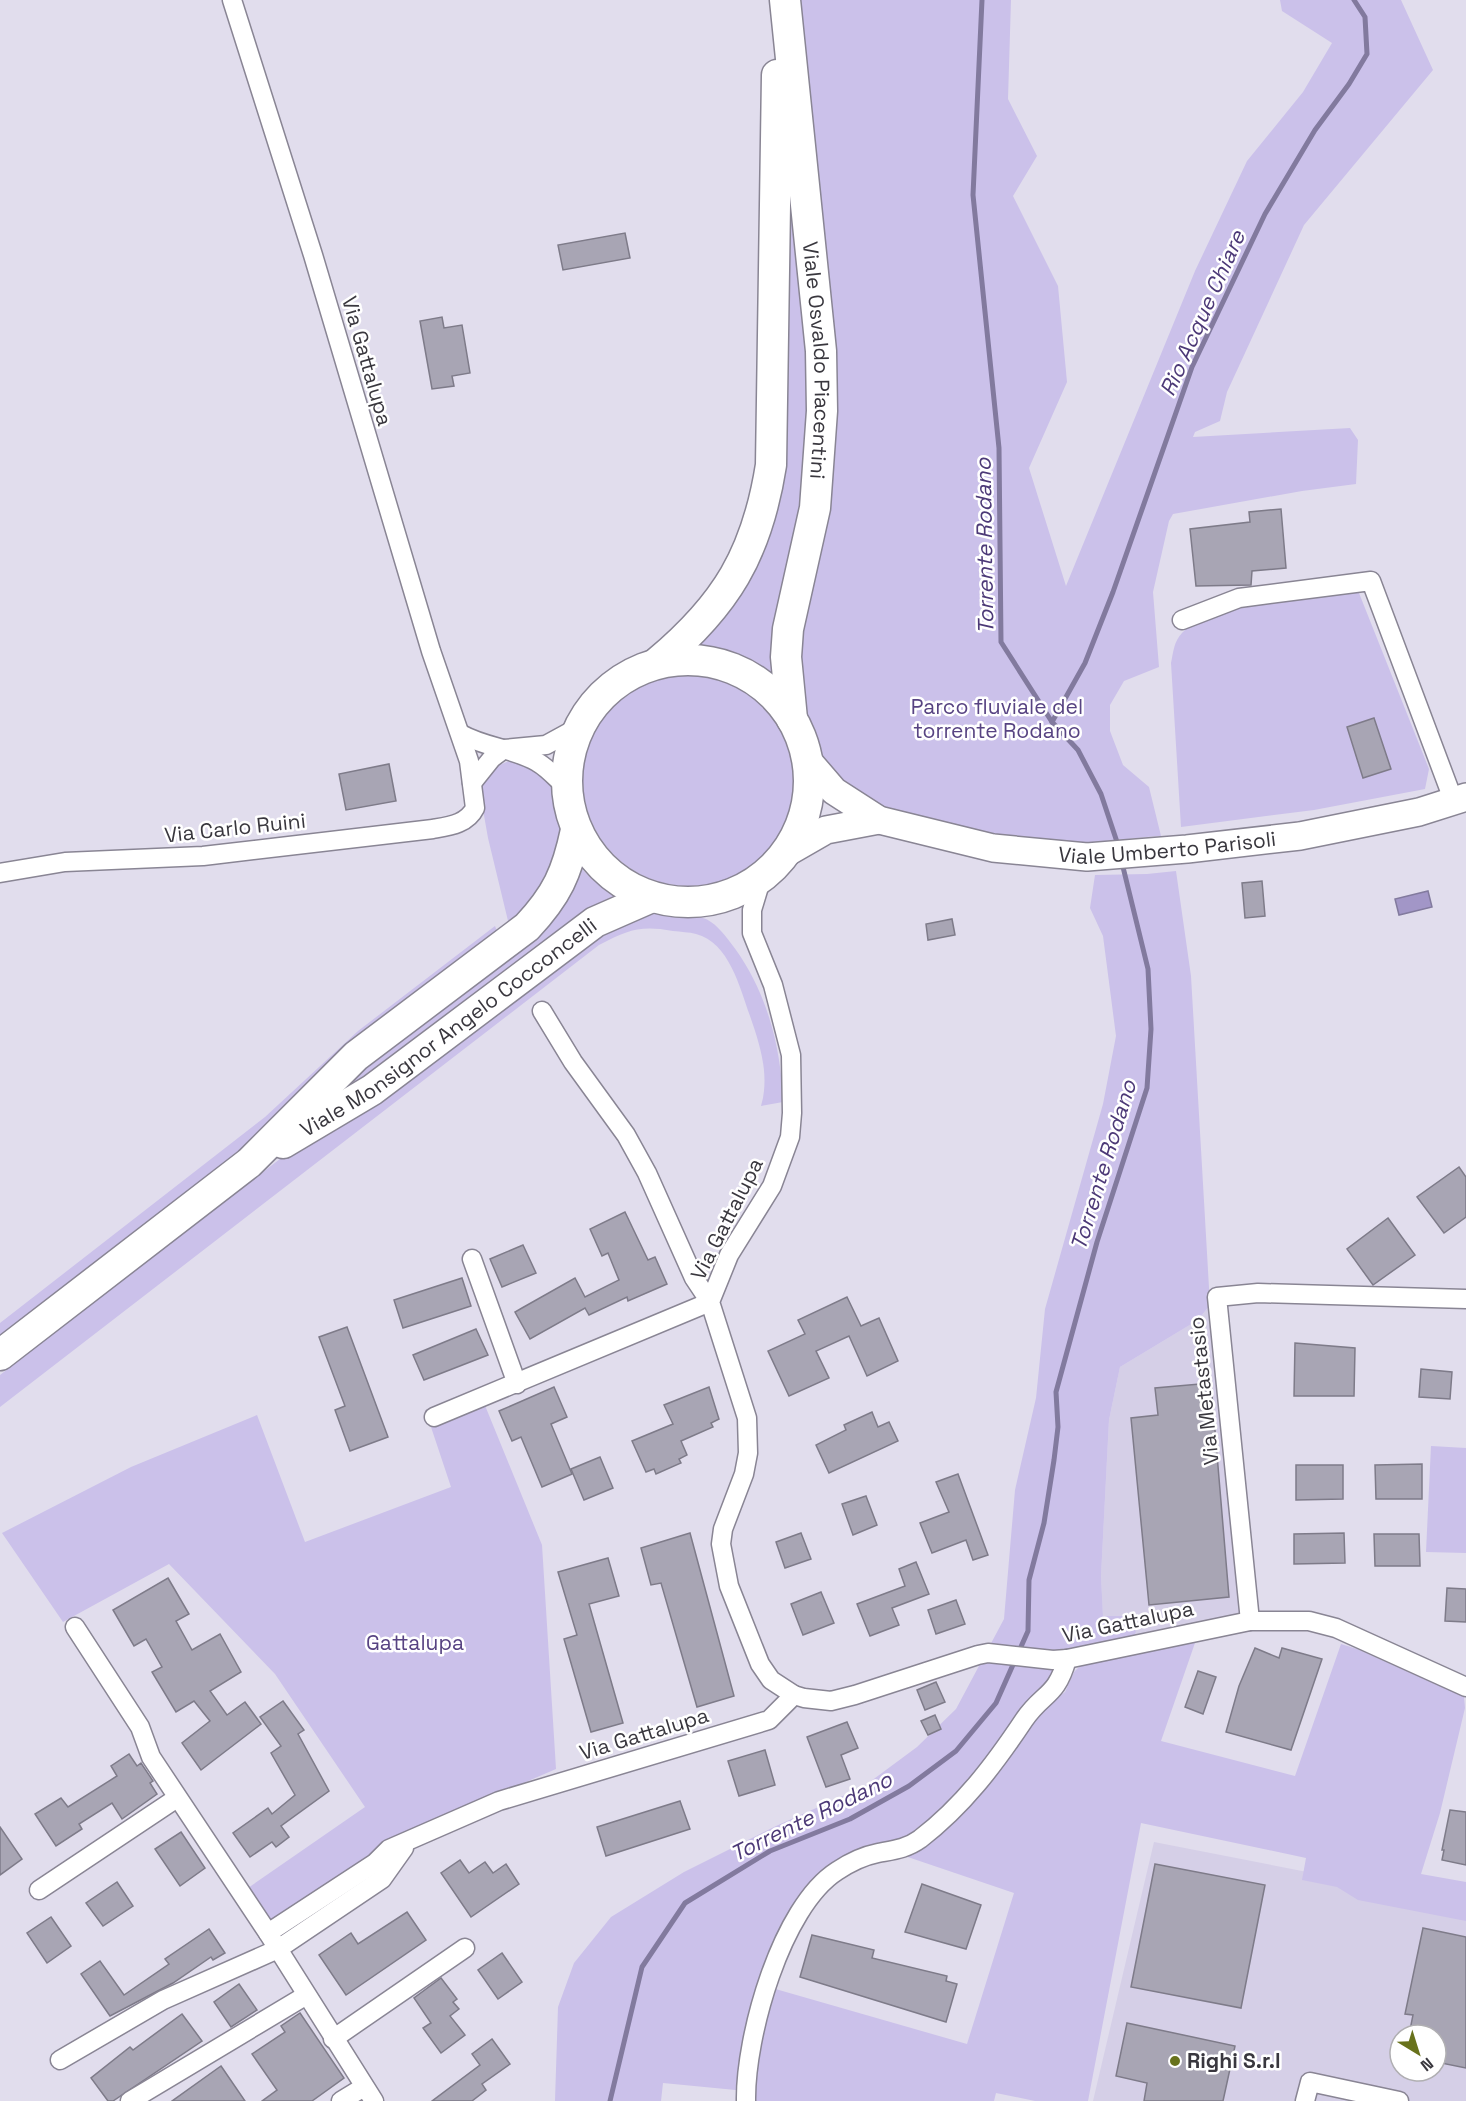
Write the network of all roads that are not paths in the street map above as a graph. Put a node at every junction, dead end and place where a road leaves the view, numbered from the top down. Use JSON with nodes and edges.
{"nodes":[{"id":1,"x":232,"y":0,"type":"edge"},
{"id":2,"x":779,"y":0,"type":"edge"},
{"id":3,"x":785,"y":0,"type":"edge"},
{"id":4,"x":1182,"y":620,"type":"dead end"},
{"id":5,"x":658,"y":662,"type":"junction"},
{"id":6,"x":792,"y":719,"type":"junction"},
{"id":7,"x":579,"y":727,"type":"junction"},
{"id":8,"x":460,"y":734,"type":"junction"},
{"id":9,"x":504,"y":749,"type":"junction"},
{"id":10,"x":809,"y":762,"type":"junction"},
{"id":11,"x":472,"y":783,"type":"junction"},
{"id":12,"x":566,"y":788,"type":"junction"},
{"id":13,"x":1460,"y":800,"type":"edge"},
{"id":14,"x":472,"y":815,"type":"joint"},
{"id":15,"x":879,"y":820,"type":"junction"},
{"id":16,"x":576,"y":830,"type":"junction"},
{"id":17,"x":786,"y":853,"type":"junction"},
{"id":18,"x":0,"y":873,"type":"edge"},
{"id":19,"x":762,"y":877,"type":"junction"},
{"id":20,"x":652,"y":897,"type":"junction"},
{"id":21,"x":542,"y":1011,"type":"dead end"},
{"id":22,"x":249,"y":1163,"type":"junction"},
{"id":23,"x":472,"y":1259,"type":"dead end"},
{"id":24,"x":1466,"y":1299,"type":"edge"},
{"id":25,"x":710,"y":1302,"type":"junction"},
{"id":26,"x":0,"y":1355,"type":"edge"},
{"id":27,"x":517,"y":1384,"type":"junction"},
{"id":28,"x":434,"y":1417,"type":"dead end"},
{"id":29,"x":1250,"y":1621,"type":"junction"},
{"id":30,"x":75,"y":1627,"type":"dead end"},
{"id":31,"x":1060,"y":1660,"type":"junction"},
{"id":32,"x":1466,"y":1687,"type":"edge"},
{"id":33,"x":794,"y":1695,"type":"junction"},
{"id":34,"x":177,"y":1798,"type":"junction"},
{"id":35,"x":410,"y":1841,"type":"junction"},
{"id":36,"x":39,"y":1890,"type":"dead end"},
{"id":37,"x":268,"y":1933,"type":"junction"},
{"id":38,"x":465,"y":1948,"type":"dead end"},
{"id":39,"x":278,"y":1949,"type":"junction"},
{"id":40,"x":305,"y":1996,"type":"junction"},
{"id":41,"x":333,"y":2039,"type":"junction"},
{"id":42,"x":60,"y":2060,"type":"dead end"},
{"id":43,"x":369,"y":2094,"type":"edge"},
{"id":44,"x":130,"y":2101,"type":"edge"},
{"id":45,"x":341,"y":2101,"type":"edge"},
{"id":46,"x":746,"y":2101,"type":"edge"},
{"id":47,"x":1305,"y":2101,"type":"edge"},
{"id":48,"x":1399,"y":2101,"type":"edge"}],
"edges":[{"from":1,"to":8,"type":"street","name":"Via Gattalupa"},
{"from":2,"to":5,"type":"main road","name":"Viale Osvaldo Piacentini"},
{"from":3,"to":6,"type":"main road","name":"Viale Osvaldo Piacentini"},
{"from":4,"to":13,"type":"street","name":"Viale Umberto Parisoli"},
{"from":5,"to":6,"type":"main road"},
{"from":5,"to":7,"type":"main road"},
{"from":6,"to":10,"type":"main road"},
{"from":7,"to":9,"type":"street"},
{"from":7,"to":12,"type":"main road"},
{"from":8,"to":9,"type":"street"},
{"from":8,"to":11,"type":"street","name":"Via Gattalupa"},
{"from":9,"to":11,"type":"street"},
{"from":9,"to":12,"type":"street"},
{"from":10,"to":15,"type":"main road","name":"Viale Umberto Parisoli"},
{"from":10,"to":17,"type":"main road"},
{"from":11,"to":14,"type":"street","name":"Via Gattalupa"},
{"from":12,"to":16,"type":"main road"},
{"from":13,"to":15,"type":"main road","name":"Viale Umberto Parisoli"},
{"from":14,"to":18,"type":"street","name":"Via Carlo Ruini"},
{"from":15,"to":17,"type":"main road","name":"Viale Umberto Parisoli"},
{"from":16,"to":20,"type":"main road"},
{"from":16,"to":22,"type":"main road","name":"Viale Monsignor Angelo Cocconcelli"},
{"from":17,"to":19,"type":"main road"},
{"from":19,"to":20,"type":"main road"},
{"from":19,"to":25,"type":"street","name":"Via Gattalupa"},
{"from":20,"to":22,"type":"main road","name":"Viale Monsignor Angelo Cocconcelli"},
{"from":21,"to":25,"type":"street","name":"Via Gattalupa"},
{"from":22,"to":26,"type":"main road","name":"Viale Monsignor Angelo Cocconcelli"},
{"from":23,"to":27,"type":"street"},
{"from":24,"to":29,"type":"street","name":"Via Metastasio"},
{"from":25,"to":27,"type":"street"},
{"from":25,"to":33,"type":"street","name":"Via Gattalupa"},
{"from":27,"to":28,"type":"street"},
{"from":29,"to":31,"type":"street","name":"Via Gattalupa"},
{"from":29,"to":32,"type":"street","name":"Via Gattalupa"},
{"from":30,"to":34,"type":"street"},
{"from":31,"to":33,"type":"street","name":"Via Gattalupa"},
{"from":31,"to":46,"type":"street"},
{"from":33,"to":35,"type":"street","name":"Via Gattalupa"},
{"from":34,"to":36,"type":"street"},
{"from":34,"to":37,"type":"street"},
{"from":35,"to":37,"type":"street","name":"Via Gattalupa"},
{"from":35,"to":39,"type":"street"},
{"from":37,"to":39,"type":"street"},
{"from":38,"to":41,"type":"street"},
{"from":39,"to":40,"type":"street"},
{"from":39,"to":42,"type":"street"},
{"from":40,"to":41,"type":"street"},
{"from":40,"to":44,"type":"street"},
{"from":41,"to":43,"type":"street"},
{"from":43,"to":45,"type":"street"},
{"from":47,"to":48,"type":"street"}]}
